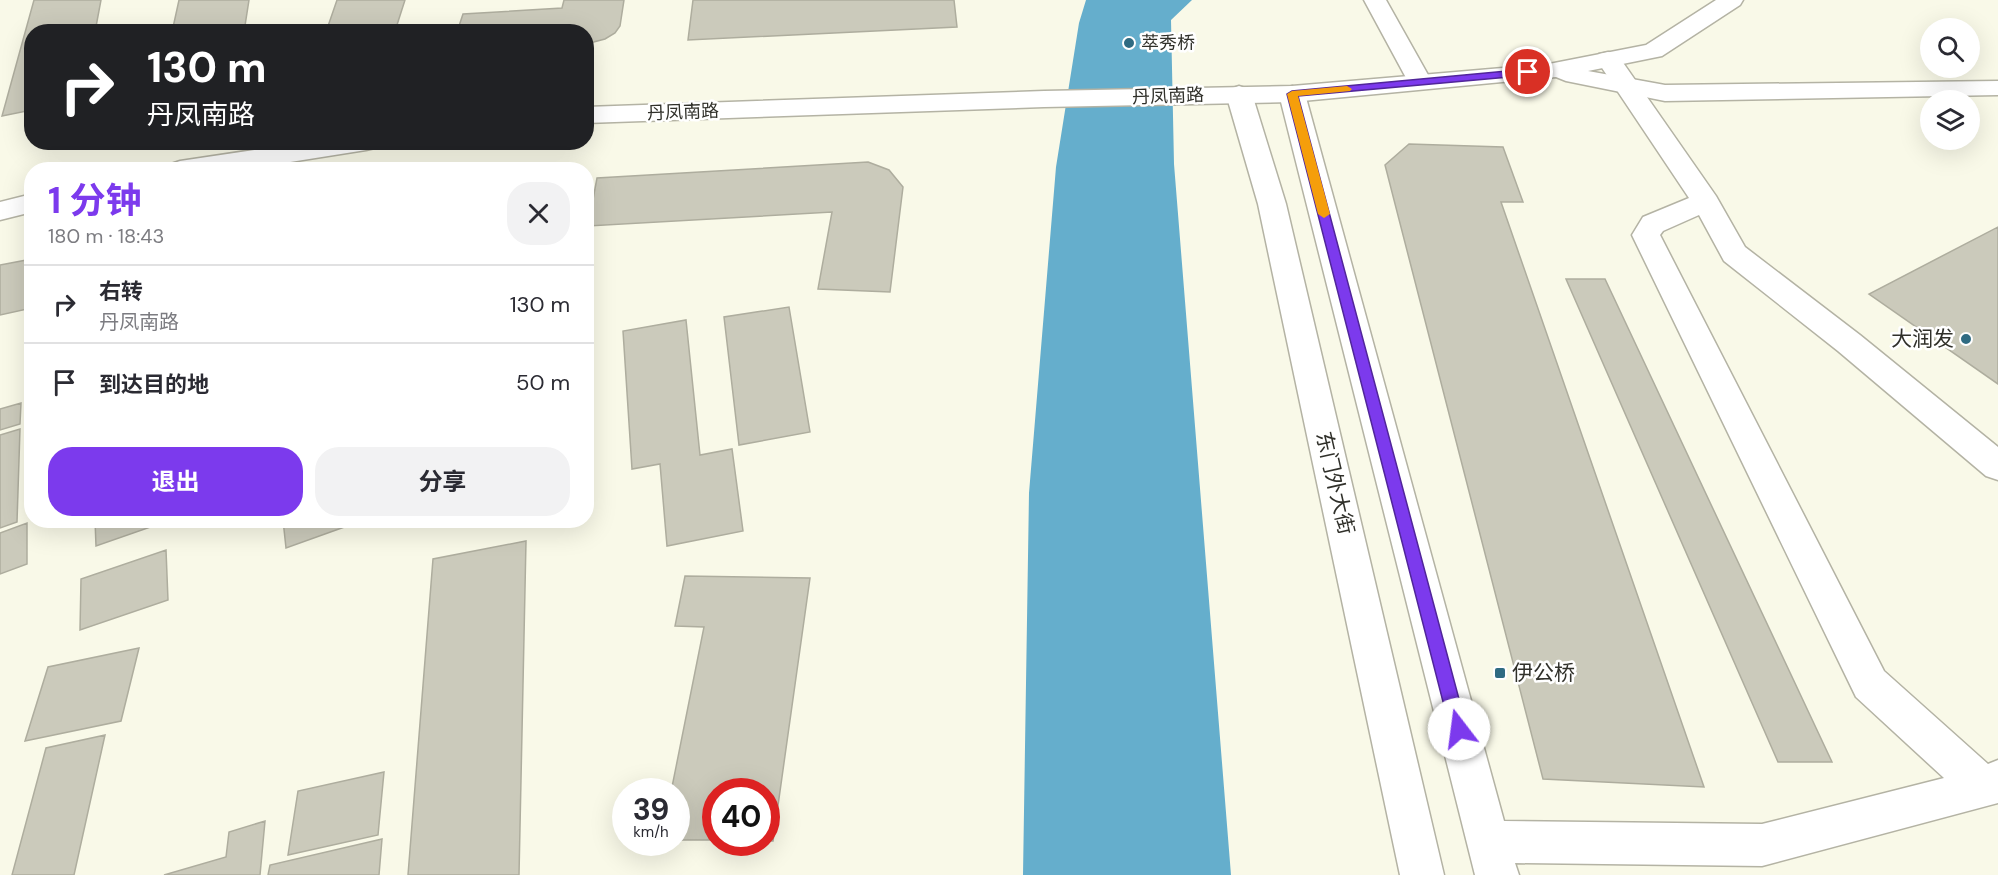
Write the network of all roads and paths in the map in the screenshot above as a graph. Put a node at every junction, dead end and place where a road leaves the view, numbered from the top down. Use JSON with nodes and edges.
{"nodes":[{"id":1,"x":1375,"y":0,"type":"edge"},
{"id":2,"x":1732,"y":0,"type":"edge"},
{"id":3,"x":1608,"y":59,"type":"junction"},
{"id":4,"x":1549,"y":70,"type":"junction"},
{"id":5,"x":1420,"y":82,"type":"junction"},
{"id":6,"x":1626,"y":86,"type":"junction"},
{"id":7,"x":1998,"y":88,"type":"edge"},
{"id":8,"x":1239,"y":94,"type":"junction"},
{"id":9,"x":1292,"y":94,"type":"junction"},
{"id":10,"x":594,"y":115,"type":"edge"},
{"id":11,"x":313,"y":150,"type":"edge"},
{"id":12,"x":233,"y":162,"type":"edge"},
{"id":13,"x":1706,"y":202,"type":"junction"},
{"id":14,"x":24,"y":205,"type":"edge"},
{"id":15,"x":0,"y":211,"type":"edge"},
{"id":16,"x":1998,"y":466,"type":"edge"},
{"id":17,"x":1992,"y":784,"type":"edge"},
{"id":18,"x":1493,"y":858,"type":"edge"},
{"id":19,"x":1422,"y":875,"type":"edge"}],
"edges":[{"from":1,"to":5,"type":"main road"},
{"from":2,"to":3,"type":"main road","name":"丹凤南路"},
{"from":3,"to":4,"type":"main road","name":"丹凤南路"},
{"from":3,"to":6,"type":"main road"},
{"from":4,"to":5,"type":"main road","name":"丹凤南路"},
{"from":4,"to":6,"type":"main road"},
{"from":5,"to":9,"type":"main road","name":"丹凤南路"},
{"from":6,"to":7,"type":"main road"},
{"from":6,"to":13,"type":"main road"},
{"from":8,"to":9,"type":"main road","name":"丹凤南路"},
{"from":8,"to":10,"type":"main road","name":"丹凤南路"},
{"from":8,"to":19,"type":"main road","name":"东门外大街"},
{"from":9,"to":18,"type":"main road"},
{"from":11,"to":12,"type":"main road"},
{"from":13,"to":16,"type":"main road"},
{"from":13,"to":17,"type":"main road"},
{"from":14,"to":15,"type":"main road"},
{"from":17,"to":18,"type":"main road"}]}
